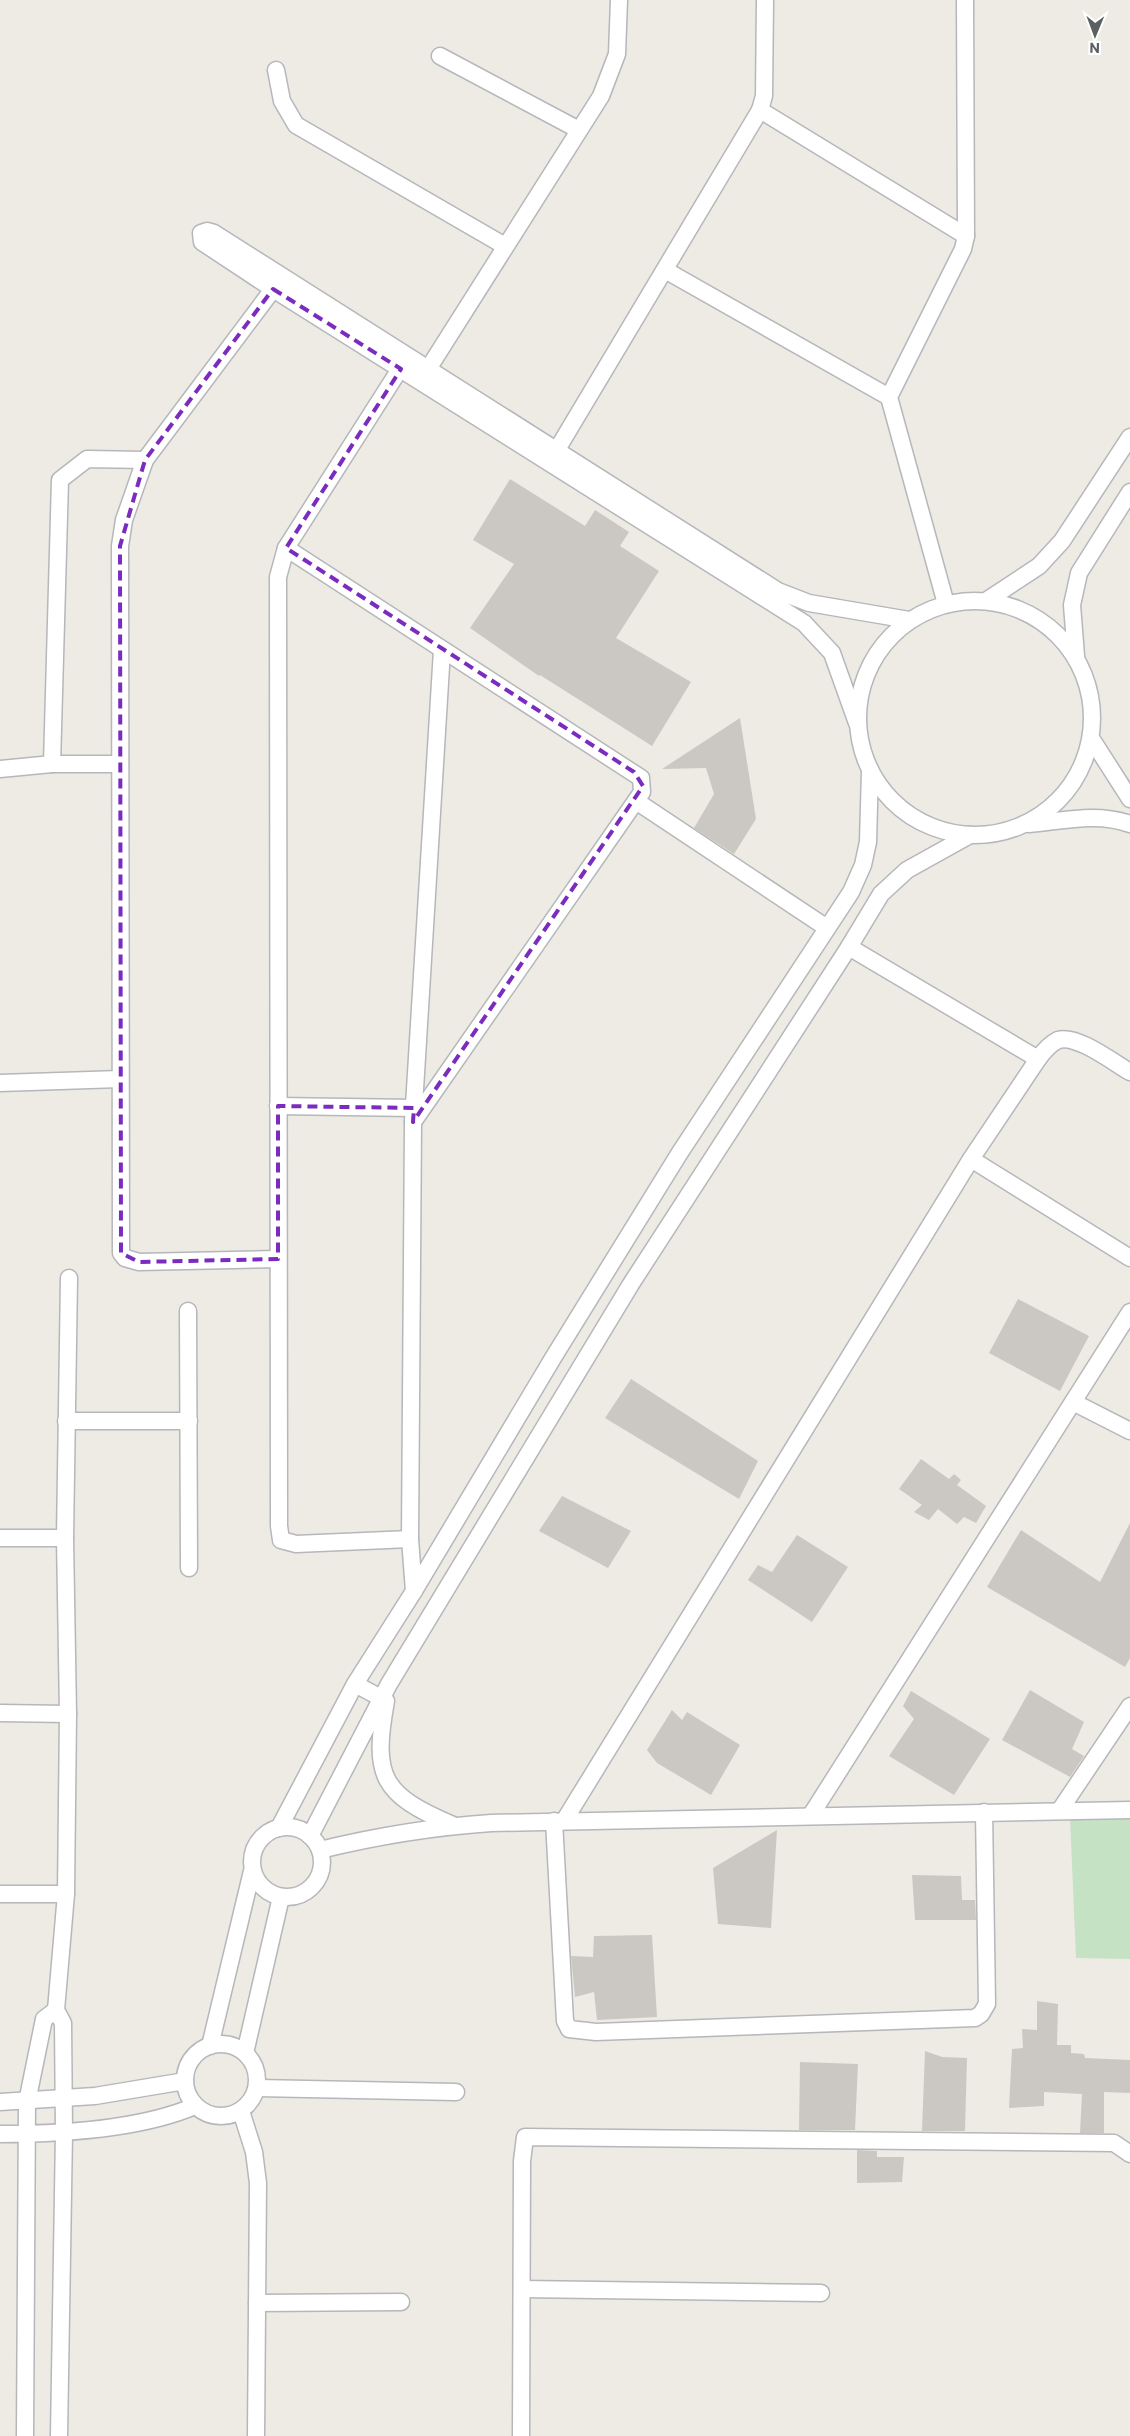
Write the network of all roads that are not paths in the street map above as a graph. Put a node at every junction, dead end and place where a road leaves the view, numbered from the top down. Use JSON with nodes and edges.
{"nodes":[{"id":1,"x":619,"y":0,"type":"edge"},
{"id":2,"x":765,"y":0,"type":"edge"},
{"id":3,"x":965,"y":0,"type":"edge"},
{"id":4,"x":440,"y":56,"type":"dead end"},
{"id":5,"x":276,"y":70,"type":"dead end"},
{"id":6,"x":760,"y":110,"type":"junction"},
{"id":7,"x":579,"y":130,"type":"junction"},
{"id":8,"x":966,"y":236,"type":"junction"},
{"id":9,"x":506,"y":246,"type":"junction"},
{"id":10,"x":665,"y":270,"type":"junction"},
{"id":11,"x":404,"y":362,"type":"junction"},
{"id":12,"x":424,"y":375,"type":"junction"},
{"id":13,"x":889,"y":397,"type":"junction"},
{"id":14,"x":1130,"y":437,"type":"edge"},
{"id":15,"x":553,"y":456,"type":"junction"},
{"id":16,"x":145,"y":460,"type":"junction"},
{"id":17,"x":1130,"y":492,"type":"edge"},
{"id":18,"x":286,"y":548,"type":"junction"},
{"id":19,"x":986,"y":601,"type":"junction"},
{"id":20,"x":946,"y":604,"type":"junction"},
{"id":21,"x":909,"y":620,"type":"junction"},
{"id":22,"x":442,"y":650,"type":"junction"},
{"id":23,"x":1076,"y":657,"type":"junction"},
{"id":24,"x":857,"y":723,"type":"junction"},
{"id":25,"x":1091,"y":738,"type":"junction"},
{"id":26,"x":52,"y":764,"type":"junction"},
{"id":27,"x":120,"y":764,"type":"junction"},
{"id":28,"x":0,"y":769,"type":"edge"},
{"id":29,"x":870,"y":772,"type":"junction"},
{"id":30,"x":1130,"y":799,"type":"edge"},
{"id":31,"x":636,"y":800,"type":"junction"},
{"id":32,"x":1130,"y":824,"type":"edge"},
{"id":33,"x":1023,"y":825,"type":"junction"},
{"id":34,"x":970,"y":835,"type":"junction"},
{"id":35,"x":827,"y":928,"type":"junction"},
{"id":36,"x":849,"y":947,"type":"junction"},
{"id":37,"x":1038,"y":1059,"type":"junction"},
{"id":38,"x":1130,"y":1072,"type":"edge"},
{"id":39,"x":120,"y":1079,"type":"junction"},
{"id":40,"x":0,"y":1083,"type":"edge"},
{"id":41,"x":278,"y":1106,"type":"junction"},
{"id":42,"x":413,"y":1115,"type":"junction"},
{"id":43,"x":971,"y":1159,"type":"junction"},
{"id":44,"x":1130,"y":1258,"type":"edge"},
{"id":45,"x":278,"y":1259,"type":"junction"},
{"id":46,"x":69,"y":1278,"type":"dead end"},
{"id":47,"x":188,"y":1311,"type":"dead end"},
{"id":48,"x":1130,"y":1312,"type":"edge"},
{"id":49,"x":1073,"y":1402,"type":"junction"},
{"id":50,"x":66,"y":1421,"type":"junction"},
{"id":51,"x":189,"y":1421,"type":"junction"},
{"id":52,"x":1130,"y":1431,"type":"edge"},
{"id":53,"x":0,"y":1538,"type":"edge"},
{"id":54,"x":65,"y":1538,"type":"junction"},
{"id":55,"x":410,"y":1539,"type":"junction"},
{"id":56,"x":189,"y":1568,"type":"dead end"},
{"id":57,"x":414,"y":1591,"type":"junction"},
{"id":58,"x":355,"y":1684,"type":"junction"},
{"id":59,"x":385,"y":1691,"type":"junction"},
{"id":60,"x":1130,"y":1706,"type":"edge"},
{"id":61,"x":0,"y":1713,"type":"edge"},
{"id":62,"x":68,"y":1714,"type":"junction"},
{"id":63,"x":1060,"y":1810,"type":"junction"},
{"id":64,"x":1130,"y":1810,"type":"edge"},
{"id":65,"x":984,"y":1812,"type":"junction"},
{"id":66,"x":811,"y":1815,"type":"junction"},
{"id":67,"x":559,"y":1821,"type":"junction"},
{"id":68,"x":453,"y":1825,"type":"junction"},
{"id":69,"x":279,"y":1828,"type":"junction"},
{"id":70,"x":310,"y":1836,"type":"junction"},
{"id":71,"x":320,"y":1850,"type":"junction"},
{"id":72,"x":252,"y":1871,"type":"junction"},
{"id":73,"x":0,"y":1894,"type":"edge"},
{"id":74,"x":66,"y":1894,"type":"junction"},
{"id":75,"x":280,"y":1897,"type":"junction"},
{"id":76,"x":56,"y":2010,"type":"junction"},
{"id":77,"x":210,"y":2046,"type":"junction"},
{"id":78,"x":245,"y":2053,"type":"junction"},
{"id":79,"x":185,"y":2081,"type":"junction"},
{"id":80,"x":257,"y":2088,"type":"junction"},
{"id":81,"x":456,"y":2092,"type":"dead end"},
{"id":82,"x":63,"y":2098,"type":"junction"},
{"id":83,"x":0,"y":2102,"type":"edge"},
{"id":84,"x":27,"y":2102,"type":"junction"},
{"id":85,"x":195,"y":2106,"type":"junction"},
{"id":86,"x":241,"y":2111,"type":"junction"},
{"id":87,"x":64,"y":2132,"type":"junction"},
{"id":88,"x":0,"y":2134,"type":"edge"},
{"id":89,"x":26,"y":2134,"type":"junction"},
{"id":90,"x":1130,"y":2154,"type":"edge"},
{"id":91,"x":522,"y":2289,"type":"junction"},
{"id":92,"x":821,"y":2293,"type":"dead end"},
{"id":93,"x":401,"y":2302,"type":"dead end"},
{"id":94,"x":257,"y":2303,"type":"junction"},
{"id":95,"x":25,"y":2436,"type":"edge"},
{"id":96,"x":60,"y":2436,"type":"edge"},
{"id":97,"x":256,"y":2436,"type":"edge"},
{"id":98,"x":521,"y":2436,"type":"edge"}],
"edges":[{"from":1,"to":7,"type":"street"},
{"from":2,"to":6,"type":"street"},
{"from":3,"to":8,"type":"street"},
{"from":4,"to":7,"type":"street"},
{"from":5,"to":9,"type":"street"},
{"from":6,"to":8,"type":"street"},
{"from":6,"to":10,"type":"street"},
{"from":7,"to":9,"type":"street"},
{"from":8,"to":13,"type":"street"},
{"from":9,"to":12,"type":"street"},
{"from":10,"to":13,"type":"street"},
{"from":10,"to":15,"type":"street"},
{"from":11,"to":12,"type":"street"},
{"from":11,"to":16,"type":"street"},
{"from":11,"to":18,"type":"street"},
{"from":12,"to":15,"type":"street"},
{"from":13,"to":20,"type":"street"},
{"from":14,"to":19,"type":"street"},
{"from":15,"to":21,"type":"street"},
{"from":15,"to":24,"type":"street"},
{"from":16,"to":26,"type":"street"},
{"from":16,"to":27,"type":"street"},
{"from":17,"to":23,"type":"street"},
{"from":18,"to":22,"type":"street"},
{"from":18,"to":41,"type":"street"},
{"from":19,"to":20,"type":"street"},
{"from":19,"to":23,"type":"street"},
{"from":20,"to":21,"type":"street"},
{"from":21,"to":24,"type":"street"},
{"from":22,"to":31,"type":"street"},
{"from":22,"to":42,"type":"street"},
{"from":23,"to":25,"type":"street"},
{"from":24,"to":29,"type":"street"},
{"from":25,"to":30,"type":"street"},
{"from":25,"to":33,"type":"street"},
{"from":26,"to":27,"type":"street"},
{"from":26,"to":28,"type":"street"},
{"from":27,"to":39,"type":"street"},
{"from":29,"to":34,"type":"street"},
{"from":29,"to":35,"type":"street"},
{"from":31,"to":35,"type":"street"},
{"from":31,"to":42,"type":"street"},
{"from":32,"to":33,"type":"street"},
{"from":33,"to":34,"type":"street"},
{"from":34,"to":36,"type":"street"},
{"from":35,"to":57,"type":"street"},
{"from":36,"to":37,"type":"street"},
{"from":36,"to":59,"type":"street"},
{"from":37,"to":38,"type":"street"},
{"from":37,"to":43,"type":"street"},
{"from":39,"to":40,"type":"street"},
{"from":39,"to":45,"type":"street"},
{"from":41,"to":42,"type":"street"},
{"from":41,"to":45,"type":"street"},
{"from":42,"to":55,"type":"street"},
{"from":43,"to":44,"type":"street"},
{"from":43,"to":67,"type":"street"},
{"from":45,"to":55,"type":"street"},
{"from":46,"to":50,"type":"street"},
{"from":47,"to":51,"type":"street"},
{"from":48,"to":49,"type":"street"},
{"from":49,"to":52,"type":"street"},
{"from":49,"to":66,"type":"street"},
{"from":50,"to":51,"type":"street"},
{"from":50,"to":54,"type":"street"},
{"from":51,"to":56,"type":"street"},
{"from":53,"to":54,"type":"street"},
{"from":54,"to":62,"type":"street"},
{"from":55,"to":57,"type":"street"},
{"from":57,"to":58,"type":"street"},
{"from":58,"to":59,"type":"street"},
{"from":58,"to":69,"type":"street"},
{"from":59,"to":68,"type":"street"},
{"from":59,"to":70,"type":"street"},
{"from":60,"to":63,"type":"street"},
{"from":61,"to":62,"type":"street"},
{"from":62,"to":74,"type":"street"},
{"from":63,"to":64,"type":"street"},
{"from":63,"to":65,"type":"street"},
{"from":65,"to":66,"type":"street"},
{"from":65,"to":67,"type":"street"},
{"from":66,"to":67,"type":"street"},
{"from":67,"to":68,"type":"street"},
{"from":68,"to":71,"type":"street"},
{"from":69,"to":70,"type":"street"},
{"from":69,"to":72,"type":"street"},
{"from":70,"to":71,"type":"street"},
{"from":71,"to":75,"type":"street"},
{"from":72,"to":75,"type":"street"},
{"from":72,"to":77,"type":"street"},
{"from":73,"to":74,"type":"street"},
{"from":74,"to":76,"type":"street"},
{"from":75,"to":78,"type":"street"},
{"from":76,"to":82,"type":"street"},
{"from":76,"to":84,"type":"street"},
{"from":77,"to":78,"type":"street"},
{"from":77,"to":79,"type":"street"},
{"from":78,"to":80,"type":"street"},
{"from":79,"to":82,"type":"street"},
{"from":79,"to":85,"type":"street"},
{"from":80,"to":81,"type":"street"},
{"from":80,"to":86,"type":"street"},
{"from":82,"to":84,"type":"street"},
{"from":82,"to":87,"type":"street"},
{"from":83,"to":84,"type":"street"},
{"from":84,"to":89,"type":"street"},
{"from":85,"to":86,"type":"street"},
{"from":85,"to":87,"type":"street"},
{"from":86,"to":94,"type":"street"},
{"from":87,"to":89,"type":"street"},
{"from":87,"to":96,"type":"street"},
{"from":88,"to":89,"type":"street"},
{"from":89,"to":95,"type":"street"},
{"from":90,"to":91,"type":"street"},
{"from":91,"to":92,"type":"street"},
{"from":91,"to":98,"type":"street"},
{"from":93,"to":94,"type":"street"},
{"from":94,"to":97,"type":"street"}]}
